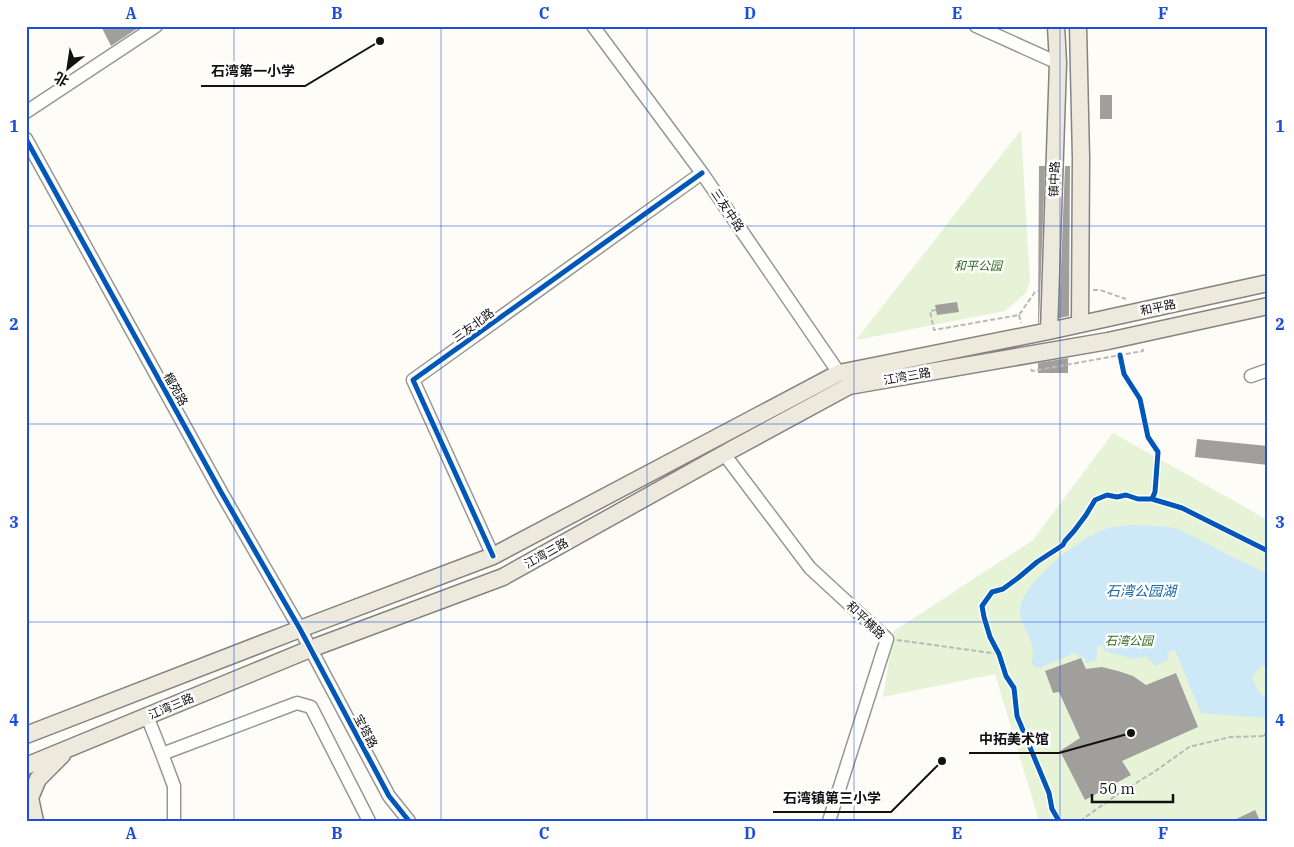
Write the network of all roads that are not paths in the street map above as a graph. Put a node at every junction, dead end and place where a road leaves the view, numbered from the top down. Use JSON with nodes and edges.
{"nodes":[{"id":1,"x":156,"y":26,"type":"edge"},
{"id":2,"x":594,"y":26,"type":"edge"},
{"id":3,"x":976,"y":26,"type":"edge"},
{"id":4,"x":1056,"y":26,"type":"edge"},
{"id":5,"x":1078,"y":26,"type":"edge"},
{"id":6,"x":1058,"y":63,"type":"junction"},
{"id":7,"x":26,"y":112,"type":"edge"},
{"id":8,"x":26,"y":139,"type":"edge"},
{"id":9,"x":702,"y":173,"type":"junction"},
{"id":10,"x":1268,"y":283,"type":"edge"},
{"id":11,"x":1268,"y":306,"type":"edge"},
{"id":12,"x":1080,"y":324,"type":"junction"},
{"id":13,"x":1048,"y":331,"type":"junction"},
{"id":14,"x":1062,"y":350,"type":"junction"},
{"id":15,"x":1268,"y":370,"type":"edge"},
{"id":16,"x":839,"y":373,"type":"junction"},
{"id":17,"x":1251,"y":376,"type":"dead end"},
{"id":18,"x":724,"y":454,"type":"junction"},
{"id":19,"x":493,"y":556,"type":"junction"},
{"id":20,"x":300,"y":629,"type":"junction"},
{"id":21,"x":310,"y":649,"type":"junction"},
{"id":22,"x":146,"y":716,"type":"junction"},
{"id":23,"x":27,"y":734,"type":"edge"},
{"id":24,"x":68,"y":749,"type":"junction"},
{"id":25,"x":162,"y":754,"type":"junction"},
{"id":26,"x":26,"y":766,"type":"edge"},
{"id":27,"x":35,"y":821,"type":"edge"},
{"id":28,"x":174,"y":821,"type":"edge"},
{"id":29,"x":369,"y":821,"type":"edge"},
{"id":30,"x":409,"y":821,"type":"edge"},
{"id":31,"x":828,"y":821,"type":"edge"}],
"edges":[{"from":1,"to":7,"type":"street"},
{"from":2,"to":9,"type":"street","name":"三友中路"},
{"from":3,"to":6,"type":"street"},
{"from":4,"to":6,"type":"main road","name":"镇中路"},
{"from":5,"to":12,"type":"main road"},
{"from":6,"to":13,"type":"main road","name":"镇中路"},
{"from":8,"to":20,"type":"street","name":"榴苑路"},
{"from":9,"to":16,"type":"street","name":"三友中路"},
{"from":9,"to":19,"type":"street","name":"三友北路"},
{"from":10,"to":12,"type":"main road","name":"和平路"},
{"from":11,"to":14,"type":"main road","name":"和平路"},
{"from":12,"to":13,"type":"main road","name":"和平路"},
{"from":12,"to":14,"type":"main road"},
{"from":13,"to":14,"type":"main road"},
{"from":13,"to":16,"type":"main road","name":"江湾三路"},
{"from":14,"to":18,"type":"main road","name":"江湾三路"},
{"from":15,"to":17,"type":"street"},
{"from":16,"to":19,"type":"main road","name":"江湾三路"},
{"from":18,"to":21,"type":"main road","name":"江湾三路"},
{"from":18,"to":31,"type":"street","name":"和平横路"},
{"from":19,"to":20,"type":"main road","name":"江湾三路"},
{"from":20,"to":21,"type":"street","name":"榴苑路"},
{"from":20,"to":23,"type":"main road","name":"江湾三路"},
{"from":21,"to":22,"type":"main road","name":"江湾三路"},
{"from":21,"to":30,"type":"street","name":"宝塔路"},
{"from":22,"to":24,"type":"main road","name":"江湾三路"},
{"from":22,"to":25,"type":"street"},
{"from":24,"to":26,"type":"main road","name":"江湾三路"},
{"from":24,"to":27,"type":"main road"},
{"from":25,"to":28,"type":"street"},
{"from":25,"to":29,"type":"street"}]}
